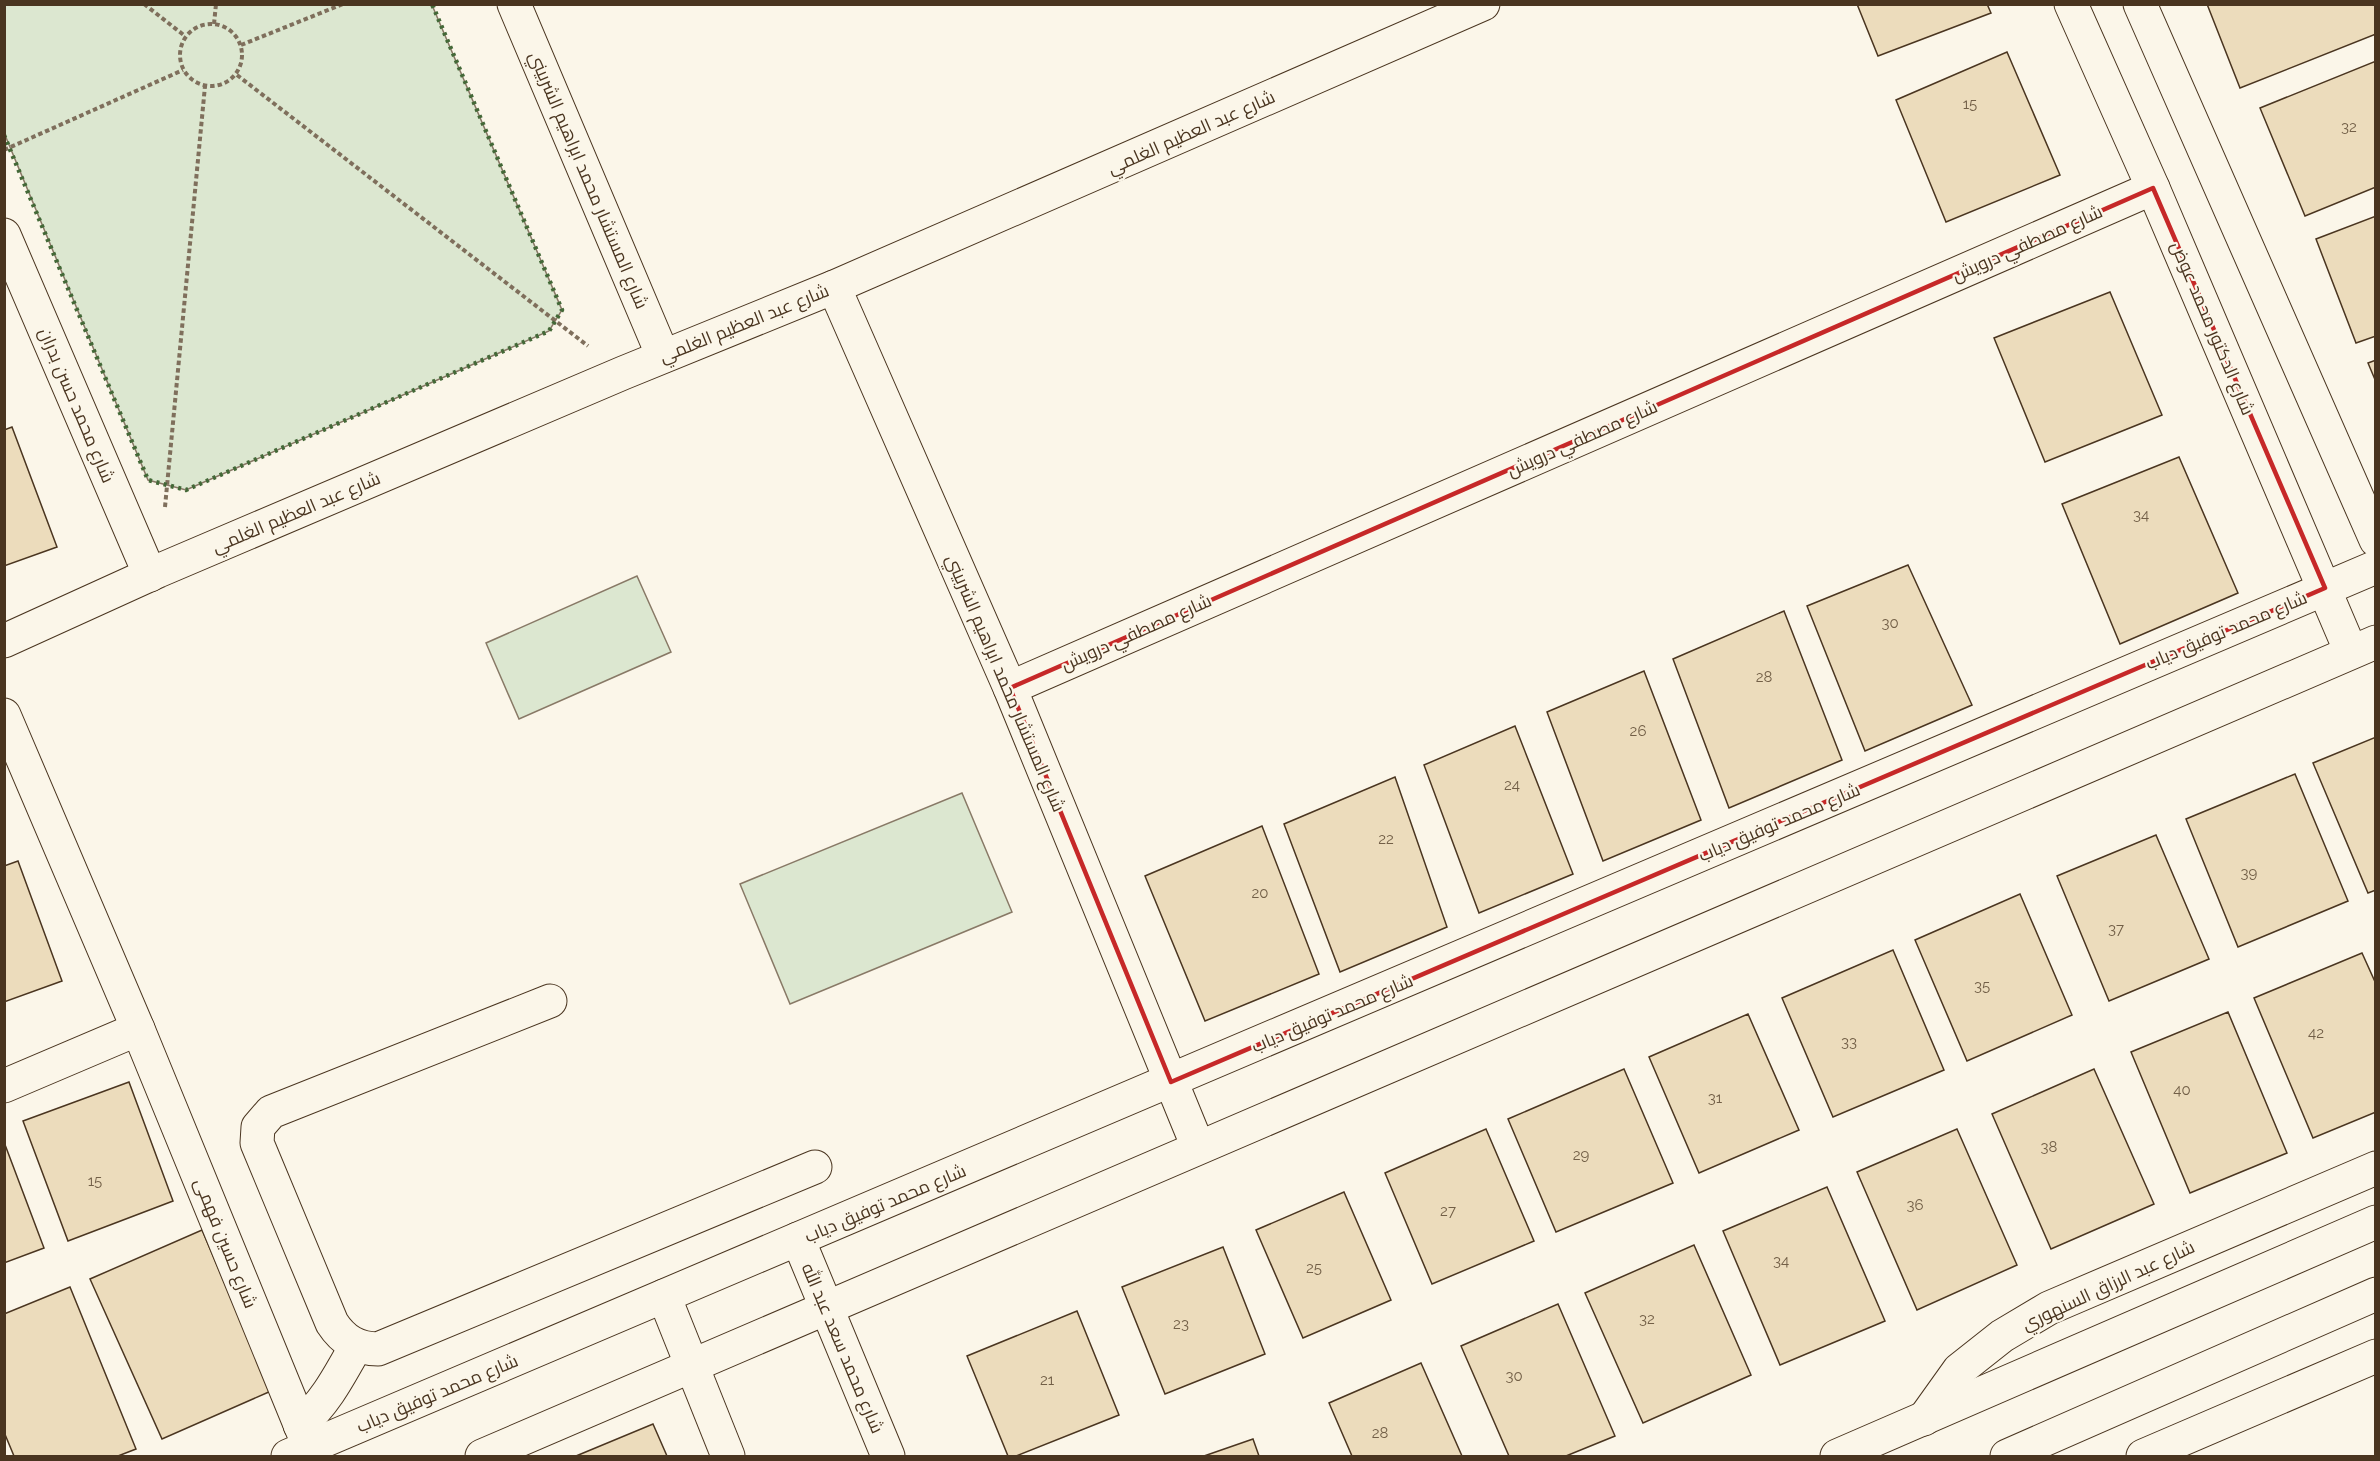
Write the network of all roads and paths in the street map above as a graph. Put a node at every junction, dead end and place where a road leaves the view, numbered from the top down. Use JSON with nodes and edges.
{"nodes":[{"id":1,"x":144,"y":4,"type":"edge"},
{"id":2,"x":216,"y":4,"type":"edge"},
{"id":3,"x":343,"y":4,"type":"edge"},
{"id":4,"x":514,"y":4,"type":"edge"},
{"id":5,"x":1483,"y":4,"type":"edge"},
{"id":6,"x":2071,"y":4,"type":"edge"},
{"id":7,"x":2140,"y":4,"type":"edge"},
{"id":8,"x":214,"y":24,"type":"junction"},
{"id":9,"x":185,"y":36,"type":"junction"},
{"id":10,"x":241,"y":45,"type":"junction"},
{"id":11,"x":183,"y":70,"type":"junction"},
{"id":12,"x":237,"y":75,"type":"junction"},
{"id":13,"x":205,"y":86,"type":"junction"},
{"id":14,"x":4,"y":150,"type":"edge"},
{"id":15,"x":2153,"y":188,"type":"junction"},
{"id":16,"x":4,"y":235,"type":"edge"},
{"id":17,"x":834,"y":287,"type":"junction"},
{"id":18,"x":663,"y":356,"type":"junction"},
{"id":19,"x":623,"y":373,"type":"junction"},
{"id":20,"x":2376,"y":540,"type":"edge"},
{"id":21,"x":2376,"y":567,"type":"edge"},
{"id":22,"x":154,"y":573,"type":"junction"},
{"id":23,"x":2325,"y":588,"type":"junction"},
{"id":24,"x":4,"y":641,"type":"edge"},
{"id":25,"x":2363,"y":647,"type":"edge"},
{"id":26,"x":1010,"y":688,"type":"junction"},
{"id":27,"x":4,"y":715,"type":"edge"},
{"id":28,"x":550,"y":1001,"type":"dead end"},
{"id":29,"x":138,"y":1029,"type":"junction"},
{"id":30,"x":1171,"y":1082,"type":"junction"},
{"id":31,"x":4,"y":1086,"type":"edge"},
{"id":32,"x":1198,"y":1147,"type":"junction"},
{"id":33,"x":814,"y":1167,"type":"dead end"},
{"id":34,"x":2376,"y":1168,"type":"edge"},
{"id":35,"x":2376,"y":1222,"type":"edge"},
{"id":36,"x":798,"y":1239,"type":"junction"},
{"id":37,"x":2376,"y":1294,"type":"edge"},
{"id":38,"x":664,"y":1296,"type":"junction"},
{"id":39,"x":827,"y":1307,"type":"junction"},
{"id":40,"x":356,"y":1346,"type":"junction"},
{"id":41,"x":2376,"y":1356,"type":"edge"},
{"id":42,"x":692,"y":1366,"type":"junction"},
{"id":43,"x":1924,"y":1419,"type":"junction"},
{"id":44,"x":303,"y":1446,"type":"edge"},
{"id":45,"x":482,"y":1456,"type":"edge"},
{"id":46,"x":728,"y":1456,"type":"edge"},
{"id":47,"x":888,"y":1456,"type":"edge"},
{"id":48,"x":1838,"y":1456,"type":"edge"},
{"id":49,"x":2007,"y":1456,"type":"edge"},
{"id":50,"x":2143,"y":1456,"type":"edge"}],
"edges":[{"from":1,"to":9,"type":"path"},
{"from":2,"to":8,"type":"path"},
{"from":3,"to":10,"type":"path"},
{"from":4,"to":18,"type":"street","name":"شارع المستشار محمد ابراهيم الشربيني"},
{"from":5,"to":17,"type":"street","name":"شارع عبد العظيم الغلمي"},
{"from":6,"to":15,"type":"street","name":"شارع الدكتور محمد عوض"},
{"from":7,"to":20,"type":"street"},
{"from":8,"to":9,"type":"path"},
{"from":8,"to":10,"type":"path"},
{"from":9,"to":11,"type":"path"},
{"from":10,"to":12,"type":"path"},
{"from":11,"to":13,"type":"path"},
{"from":11,"to":14,"type":"path"},
{"from":12,"to":13,"type":"path"},
{"from":12,"to":19,"type":"path"},
{"from":13,"to":22,"type":"path"},
{"from":15,"to":23,"type":"street","name":"شارع الدكتور محمد عوض"},
{"from":15,"to":26,"type":"street","name":"شارع مصطفي درويش"},
{"from":16,"to":22,"type":"street","name":"شارع محمد حسن بدران"},
{"from":17,"to":18,"type":"street","name":"شارع عبد العظيم الغلمي"},
{"from":17,"to":26,"type":"street","name":"شارع المستشار محمد ابراهيم الشربيني"},
{"from":18,"to":19,"type":"street","name":"شارع عبد العظيم الغلمي"},
{"from":19,"to":22,"type":"street","name":"شارع عبد العظيم الغلمي"},
{"from":21,"to":23,"type":"street","name":"شارع محمد توفيق دياب"},
{"from":22,"to":24,"type":"street","name":"شارع عبد العظيم الغلمي"},
{"from":23,"to":25,"type":"street","name":"شارع الدكتور محمد عوض"},
{"from":23,"to":30,"type":"street","name":"شارع محمد توفيق دياب"},
{"from":25,"to":32,"type":"street"},
{"from":26,"to":30,"type":"street","name":"شارع المستشار محمد ابراهيم الشربيني"},
{"from":27,"to":29,"type":"street","name":"شارع حسين فهمى"},
{"from":28,"to":40,"type":"street"},
{"from":29,"to":31,"type":"street"},
{"from":29,"to":44,"type":"street","name":"شارع حسين فهمى"},
{"from":30,"to":32,"type":"street","name":"شارع المستشار محمد ابراهيم الشربيني"},
{"from":30,"to":36,"type":"street","name":"شارع محمد توفيق دياب"},
{"from":32,"to":39,"type":"street"},
{"from":33,"to":40,"type":"street"},
{"from":34,"to":43,"type":"street","name":"شارع عبد الرزاق السنهوري"},
{"from":35,"to":43,"type":"street"},
{"from":36,"to":38,"type":"street","name":"شارع محمد توفيق دياب"},
{"from":36,"to":39,"type":"street","name":"شارع محمد سعد عبد الله"},
{"from":37,"to":49,"type":"street"},
{"from":38,"to":42,"type":"street"},
{"from":38,"to":44,"type":"street","name":"شارع محمد توفيق دياب"},
{"from":39,"to":42,"type":"street"},
{"from":39,"to":47,"type":"street","name":"شارع محمد سعد عبد الله"},
{"from":40,"to":44,"type":"street"},
{"from":41,"to":50,"type":"street"},
{"from":42,"to":45,"type":"street"},
{"from":42,"to":46,"type":"street"},
{"from":43,"to":48,"type":"street"}]}
